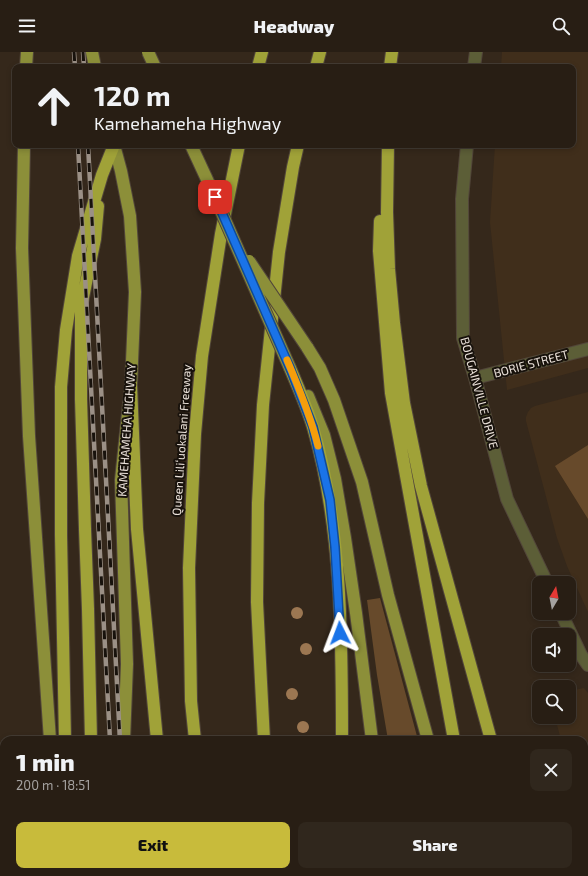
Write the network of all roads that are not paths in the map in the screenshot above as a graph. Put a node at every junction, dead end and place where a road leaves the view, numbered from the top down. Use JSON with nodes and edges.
{"nodes":[{"id":1,"x":27,"y":52,"type":"edge"},
{"id":2,"x":92,"y":52,"type":"edge"},
{"id":3,"x":148,"y":52,"type":"edge"},
{"id":4,"x":156,"y":52,"type":"edge"},
{"id":5,"x":262,"y":52,"type":"edge"},
{"id":6,"x":320,"y":52,"type":"edge"},
{"id":7,"x":393,"y":52,"type":"edge"},
{"id":8,"x":476,"y":52,"type":"edge"},
{"id":9,"x":26,"y":64,"type":"edge"},
{"id":10,"x":94,"y":64,"type":"edge"},
{"id":11,"x":150,"y":64,"type":"edge"},
{"id":12,"x":154,"y":64,"type":"edge"},
{"id":13,"x":259,"y":64,"type":"edge"},
{"id":14,"x":317,"y":64,"type":"edge"},
{"id":15,"x":391,"y":64,"type":"edge"},
{"id":16,"x":474,"y":64,"type":"edge"},
{"id":17,"x":24,"y":148,"type":"edge"},
{"id":18,"x":113,"y":148,"type":"edge"},
{"id":19,"x":115,"y":148,"type":"edge"},
{"id":20,"x":192,"y":148,"type":"edge"},
{"id":21,"x":238,"y":148,"type":"edge"},
{"id":22,"x":297,"y":148,"type":"edge"},
{"id":23,"x":381,"y":148,"type":"edge"},
{"id":24,"x":388,"y":148,"type":"edge"},
{"id":25,"x":467,"y":148,"type":"edge"},
{"id":26,"x":102,"y":175,"type":"junction"},
{"id":27,"x":233,"y":237,"type":"junction"},
{"id":28,"x":588,"y":349,"type":"edge"},
{"id":29,"x":290,"y":368,"type":"joint"},
{"id":30,"x":475,"y":378,"type":"junction"},
{"id":31,"x":131,"y":385,"type":"junction"},
{"id":32,"x":306,"y":400,"type":"junction"},
{"id":33,"x":544,"y":576,"type":"edge"},
{"id":34,"x":564,"y":620,"type":"edge"},
{"id":35,"x":588,"y":665,"type":"edge"},
{"id":36,"x":50,"y":736,"type":"edge"},
{"id":37,"x":65,"y":736,"type":"edge"},
{"id":38,"x":91,"y":736,"type":"edge"},
{"id":39,"x":124,"y":736,"type":"edge"},
{"id":40,"x":157,"y":736,"type":"edge"},
{"id":41,"x":195,"y":736,"type":"edge"},
{"id":42,"x":264,"y":736,"type":"edge"},
{"id":43,"x":342,"y":736,"type":"edge"},
{"id":44,"x":371,"y":736,"type":"edge"},
{"id":45,"x":427,"y":736,"type":"edge"},
{"id":46,"x":453,"y":736,"type":"edge"},
{"id":47,"x":490,"y":736,"type":"edge"}],
"edges":[{"from":1,"to":9,"type":"main road"},
{"from":2,"to":10,"type":"main road"},
{"from":3,"to":12,"type":"main road","bridge":true},
{"from":4,"to":11,"type":"highway"},
{"from":5,"to":13,"type":"highway"},
{"from":6,"to":14,"type":"highway"},
{"from":7,"to":15,"type":"highway"},
{"from":8,"to":16,"type":"street"},
{"from":17,"to":36,"type":"main road"},
{"from":18,"to":26,"type":"highway"},
{"from":19,"to":31,"type":"main road","name":"KAMEHAMEHA HIGHWAY"},
{"from":20,"to":27,"type":"main road","bridge":true},
{"from":21,"to":41,"type":"highway","name":"Queen Liliʻuokalani Freeway"},
{"from":22,"to":42,"type":"highway"},
{"from":23,"to":46,"type":"highway"},
{"from":24,"to":47,"type":"highway"},
{"from":25,"to":30,"type":"street","name":"BOUGAINVILLE DRIVE"},
{"from":26,"to":37,"type":"highway"},
{"from":26,"to":38,"type":"highway"},
{"from":27,"to":29,"type":"main road","bridge":true},
{"from":27,"to":45,"type":"main road","bridge":true},
{"from":28,"to":30,"type":"street","name":"BORIE STREET"},
{"from":29,"to":32,"type":"highway"},
{"from":30,"to":33,"type":"street","name":"BOUGAINVILLE DRIVE"},
{"from":31,"to":39,"type":"main road","name":"KAMEHAMEHA HIGHWAY"},
{"from":31,"to":40,"type":"highway"},
{"from":32,"to":43,"type":"highway"},
{"from":32,"to":44,"type":"main road"},
{"from":34,"to":35,"type":"street"}]}
